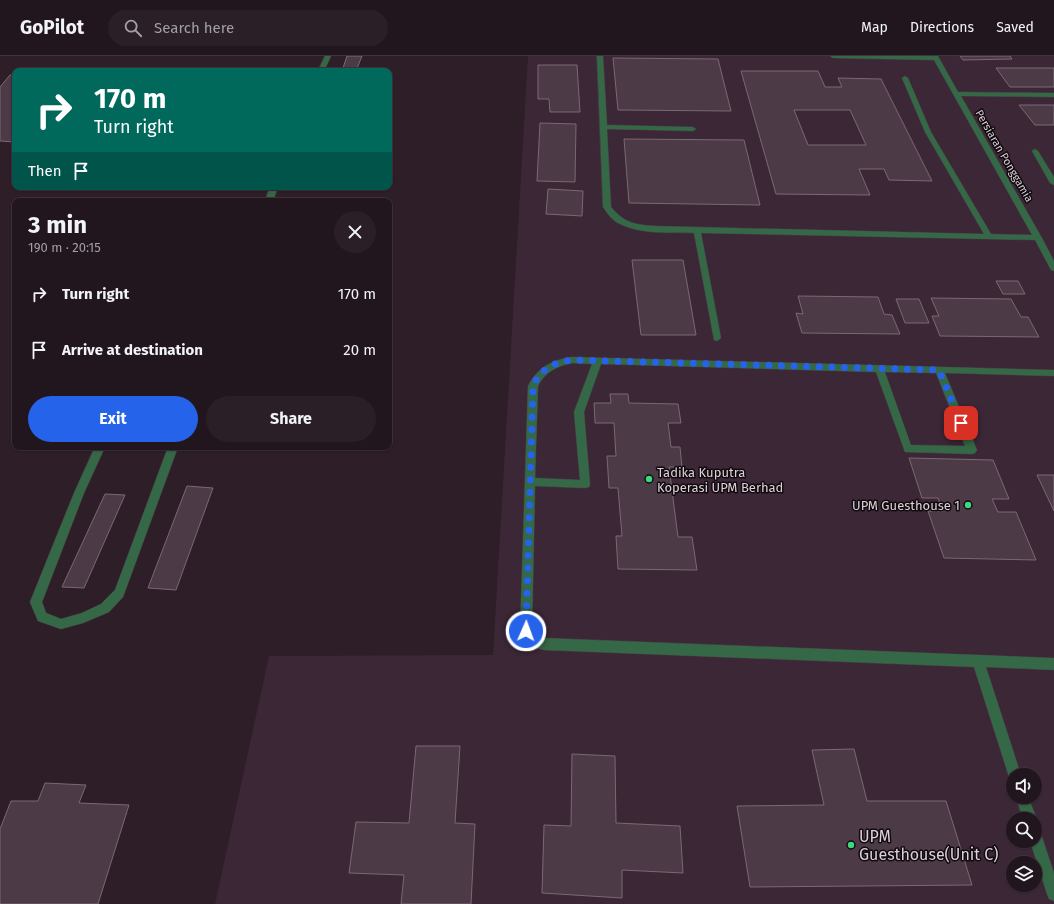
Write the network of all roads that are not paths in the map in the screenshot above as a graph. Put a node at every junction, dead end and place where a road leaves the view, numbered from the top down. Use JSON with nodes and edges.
{"nodes":[{"id":1,"x":328,"y":56,"type":"edge"},
{"id":2,"x":600,"y":56,"type":"edge"},
{"id":3,"x":833,"y":56,"type":"edge"},
{"id":4,"x":935,"y":57,"type":"edge"},
{"id":5,"x":323,"y":68,"type":"edge"},
{"id":6,"x":905,"y":78,"type":"dead end"},
{"id":7,"x":956,"y":94,"type":"junction"},
{"id":8,"x":1054,"y":95,"type":"edge"},
{"id":9,"x":603,"y":127,"type":"junction"},
{"id":10,"x":693,"y":129,"type":"dead end"},
{"id":11,"x":1035,"y":151,"type":"dead end"},
{"id":12,"x":1054,"y":183,"type":"edge"},
{"id":13,"x":697,"y":230,"type":"junction"},
{"id":14,"x":989,"y":237,"type":"junction"},
{"id":15,"x":1038,"y":238,"type":"junction"},
{"id":16,"x":1054,"y":268,"type":"edge"},
{"id":17,"x":717,"y":338,"type":"dead end"},
{"id":18,"x":598,"y":361,"type":"junction"},
{"id":19,"x":880,"y":369,"type":"junction"},
{"id":20,"x":939,"y":370,"type":"junction"},
{"id":21,"x":1054,"y":373,"type":"edge"},
{"id":22,"x":99,"y":450,"type":"edge"},
{"id":23,"x":172,"y":450,"type":"edge"},
{"id":24,"x":530,"y":482,"type":"junction"},
{"id":25,"x":978,"y":661,"type":"junction"},
{"id":26,"x":1054,"y":664,"type":"edge"},
{"id":27,"x":1013,"y":768,"type":"edge"},
{"id":28,"x":1039,"y":848,"type":"edge"},
{"id":29,"x":1054,"y":894,"type":"edge"}],
"edges":[{"from":1,"to":5,"type":"street"},
{"from":2,"to":9,"type":"street"},
{"from":3,"to":4,"type":"street"},
{"from":4,"to":7,"type":"street","name":"Persiaran Ponggamia"},
{"from":6,"to":14,"type":"street"},
{"from":7,"to":8,"type":"street"},
{"from":7,"to":15,"type":"street","name":"Persiaran Ponggamia"},
{"from":9,"to":10,"type":"street"},
{"from":9,"to":13,"type":"street"},
{"from":11,"to":12,"type":"street"},
{"from":13,"to":14,"type":"street"},
{"from":13,"to":17,"type":"street"},
{"from":14,"to":15,"type":"street"},
{"from":15,"to":16,"type":"street","name":"Persiaran Ponggamia"},
{"from":18,"to":19,"type":"street"},
{"from":18,"to":24,"type":"street"},
{"from":18,"to":24,"type":"street"},
{"from":19,"to":20,"type":"street"},
{"from":19,"to":20,"type":"street"},
{"from":20,"to":21,"type":"street"},
{"from":22,"to":23,"type":"street"},
{"from":24,"to":25,"type":"street"},
{"from":25,"to":26,"type":"street"},
{"from":25,"to":27,"type":"street"},
{"from":28,"to":29,"type":"street"}]}
